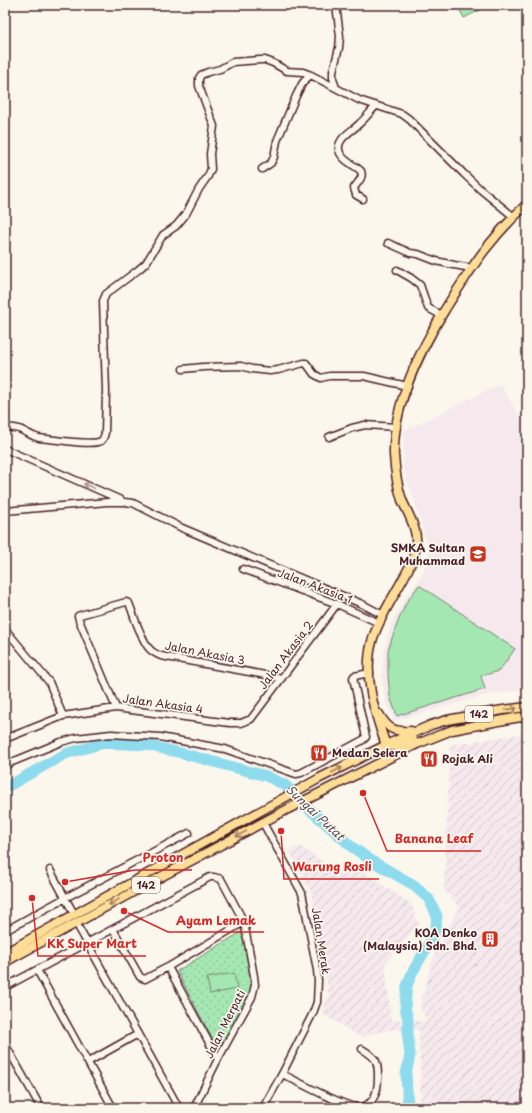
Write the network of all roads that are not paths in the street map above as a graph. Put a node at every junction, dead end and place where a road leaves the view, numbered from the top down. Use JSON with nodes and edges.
{"nodes":[{"id":1,"x":336,"y":5,"type":"edge"},
{"id":2,"x":312,"y":75,"type":"junction"},
{"id":3,"x":336,"y":88,"type":"junction"},
{"id":4,"x":376,"y":106,"type":"junction"},
{"id":5,"x":262,"y":169,"type":"dead end"},
{"id":6,"x":363,"y":199,"type":"dead end"},
{"id":7,"x":527,"y":204,"type":"edge"},
{"id":8,"x":514,"y":217,"type":"junction"},
{"id":9,"x":388,"y":243,"type":"dead end"},
{"id":10,"x":471,"y":268,"type":"junction"},
{"id":11,"x":397,"y":270,"type":"dead end"},
{"id":12,"x":441,"y":316,"type":"junction"},
{"id":13,"x":183,"y":369,"type":"dead end"},
{"id":14,"x":407,"y":386,"type":"junction"},
{"id":15,"x":396,"y":427,"type":"junction"},
{"id":16,"x":5,"y":428,"type":"edge"},
{"id":17,"x":328,"y":437,"type":"dead end"},
{"id":18,"x":5,"y":449,"type":"edge"},
{"id":19,"x":124,"y":502,"type":"junction"},
{"id":20,"x":5,"y":511,"type":"edge"},
{"id":21,"x":243,"y":569,"type":"dead end"},
{"id":22,"x":337,"y":604,"type":"junction"},
{"id":23,"x":383,"y":615,"type":"junction"},
{"id":24,"x":379,"y":623,"type":"junction"},
{"id":25,"x":5,"y":629,"type":"edge"},
{"id":26,"x":370,"y":673,"type":"junction"},
{"id":27,"x":282,"y":678,"type":"junction"},
{"id":28,"x":374,"y":704,"type":"junction"},
{"id":29,"x":527,"y":707,"type":"edge"},
{"id":30,"x":116,"y":708,"type":"junction"},
{"id":31,"x":63,"y":716,"type":"junction"},
{"id":32,"x":527,"y":716,"type":"edge"},
{"id":33,"x":251,"y":718,"type":"joint"},
{"id":34,"x":431,"y":725,"type":"junction"},
{"id":35,"x":452,"y":730,"type":"junction"},
{"id":36,"x":5,"y":739,"type":"edge"},
{"id":37,"x":386,"y":745,"type":"junction"},
{"id":38,"x":372,"y":752,"type":"junction"},
{"id":39,"x":5,"y":765,"type":"edge"},
{"id":40,"x":316,"y":766,"type":"junction"},
{"id":41,"x":320,"y":778,"type":"junction"},
{"id":42,"x":327,"y":789,"type":"junction"},
{"id":43,"x":263,"y":823,"type":"junction"},
{"id":44,"x":189,"y":833,"type":"dead end"},
{"id":45,"x":50,"y":870,"type":"dead end"},
{"id":46,"x":65,"y":898,"type":"junction"},
{"id":47,"x":74,"y":914,"type":"junction"},
{"id":48,"x":244,"y":922,"type":"junction"},
{"id":49,"x":76,"y":923,"type":"junction"},
{"id":50,"x":113,"y":929,"type":"junction"},
{"id":51,"x":5,"y":931,"type":"edge"},
{"id":52,"x":86,"y":944,"type":"junction"},
{"id":53,"x":5,"y":952,"type":"edge"},
{"id":54,"x":5,"y":962,"type":"edge"},
{"id":55,"x":168,"y":967,"type":"junction"},
{"id":56,"x":37,"y":970,"type":"junction"},
{"id":57,"x":5,"y":987,"type":"edge"},
{"id":58,"x":138,"y":1034,"type":"junction"},
{"id":59,"x":5,"y":1044,"type":"edge"},
{"id":60,"x":362,"y":1049,"type":"dead end"},
{"id":61,"x":218,"y":1058,"type":"junction"},
{"id":62,"x":88,"y":1062,"type":"junction"},
{"id":63,"x":282,"y":1074,"type":"junction"},
{"id":64,"x":41,"y":1108,"type":"edge"},
{"id":65,"x":113,"y":1108,"type":"edge"},
{"id":66,"x":179,"y":1108,"type":"edge"},
{"id":67,"x":194,"y":1108,"type":"edge"},
{"id":68,"x":263,"y":1108,"type":"edge"},
{"id":69,"x":357,"y":1108,"type":"edge"}],
"edges":[{"from":1,"to":3,"type":"street"},
{"from":2,"to":3,"type":"street"},
{"from":2,"to":5,"type":"street"},
{"from":2,"to":16,"type":"street"},
{"from":3,"to":4,"type":"street"},
{"from":4,"to":6,"type":"street"},
{"from":4,"to":8,"type":"street"},
{"from":7,"to":8,"type":"main road"},
{"from":8,"to":10,"type":"main road"},
{"from":9,"to":10,"type":"street"},
{"from":10,"to":12,"type":"main road"},
{"from":11,"to":12,"type":"street"},
{"from":12,"to":14,"type":"main road"},
{"from":13,"to":14,"type":"street"},
{"from":14,"to":15,"type":"main road"},
{"from":15,"to":17,"type":"street"},
{"from":15,"to":23,"type":"main road"},
{"from":19,"to":18,"type":"street","one_way":true},
{"from":19,"to":20,"type":"street"},
{"from":19,"to":23,"type":"street"},
{"from":21,"to":22,"type":"street","name":"Jalan Akasia 1"},
{"from":22,"to":24,"type":"street","name":"Jalan Akasia 1"},
{"from":22,"to":27,"type":"street","name":"Jalan Akasia 2"},
{"from":23,"to":24,"type":"main road"},
{"from":24,"to":26,"type":"main road"},
{"from":25,"to":31,"type":"street"},
{"from":26,"to":28,"type":"main road"},
{"from":26,"to":40,"type":"street"},
{"from":27,"to":30,"type":"street","name":"Jalan Akasia 3"},
{"from":27,"to":33,"type":"street","name":"Jalan Akasia 2"},
{"from":28,"to":34,"type":"main road"},
{"from":28,"to":37,"type":"main road"},
{"from":28,"to":38,"type":"main road"},
{"from":34,"to":29,"type":"main road","number":"142","one_way":true},
{"from":30,"to":31,"type":"street","name":"Jalan Akasia 4"},
{"from":30,"to":33,"type":"street","name":"Jalan Akasia 4"},
{"from":31,"to":36,"type":"street","name":"Jalan Akasia 4"},
{"from":32,"to":35,"type":"main road","number":"142"},
{"from":34,"to":37,"type":"main road","number":"142"},
{"from":35,"to":37,"type":"main road"},
{"from":35,"to":42,"type":"main road","number":"142"},
{"from":37,"to":38,"type":"main road","number":"142"},
{"from":37,"to":42,"type":"main road"},
{"from":41,"to":38,"type":"main road","number":"142","one_way":true},
{"from":39,"to":40,"type":"street"},
{"from":40,"to":41,"type":"street"},
{"from":41,"to":47,"type":"main road","number":"142"},
{"from":42,"to":43,"type":"main road","number":"142"},
{"from":43,"to":49,"type":"main road","number":"142","one_way":true},
{"from":43,"to":63,"type":"street","name":"Jalan Merak"},
{"from":44,"to":46,"type":"street"},
{"from":45,"to":46,"type":"street"},
{"from":46,"to":47,"type":"street"},
{"from":46,"to":51,"type":"street"},
{"from":47,"to":53,"type":"main road","number":"142"},
{"from":48,"to":50,"type":"street","name":"Jalan Merpati"},
{"from":48,"to":55,"type":"street"},
{"from":48,"to":61,"type":"street","name":"Jalan Merpati"},
{"from":49,"to":52,"type":"street"},
{"from":49,"to":54,"type":"main road","number":"142"},
{"from":50,"to":52,"type":"street"},
{"from":50,"to":55,"type":"street"},
{"from":52,"to":56,"type":"street"},
{"from":52,"to":58,"type":"street"},
{"from":55,"to":61,"type":"street"},
{"from":56,"to":57,"type":"street"},
{"from":56,"to":62,"type":"street"},
{"from":58,"to":62,"type":"street"},
{"from":58,"to":66,"type":"street"},
{"from":59,"to":64,"type":"street"},
{"from":60,"to":69,"type":"street"},
{"from":61,"to":67,"type":"street","name":"Jalan Merpati"},
{"from":62,"to":65,"type":"street"},
{"from":63,"to":68,"type":"street","name":"Jalan Merak"},
{"from":63,"to":69,"type":"street"}]}
